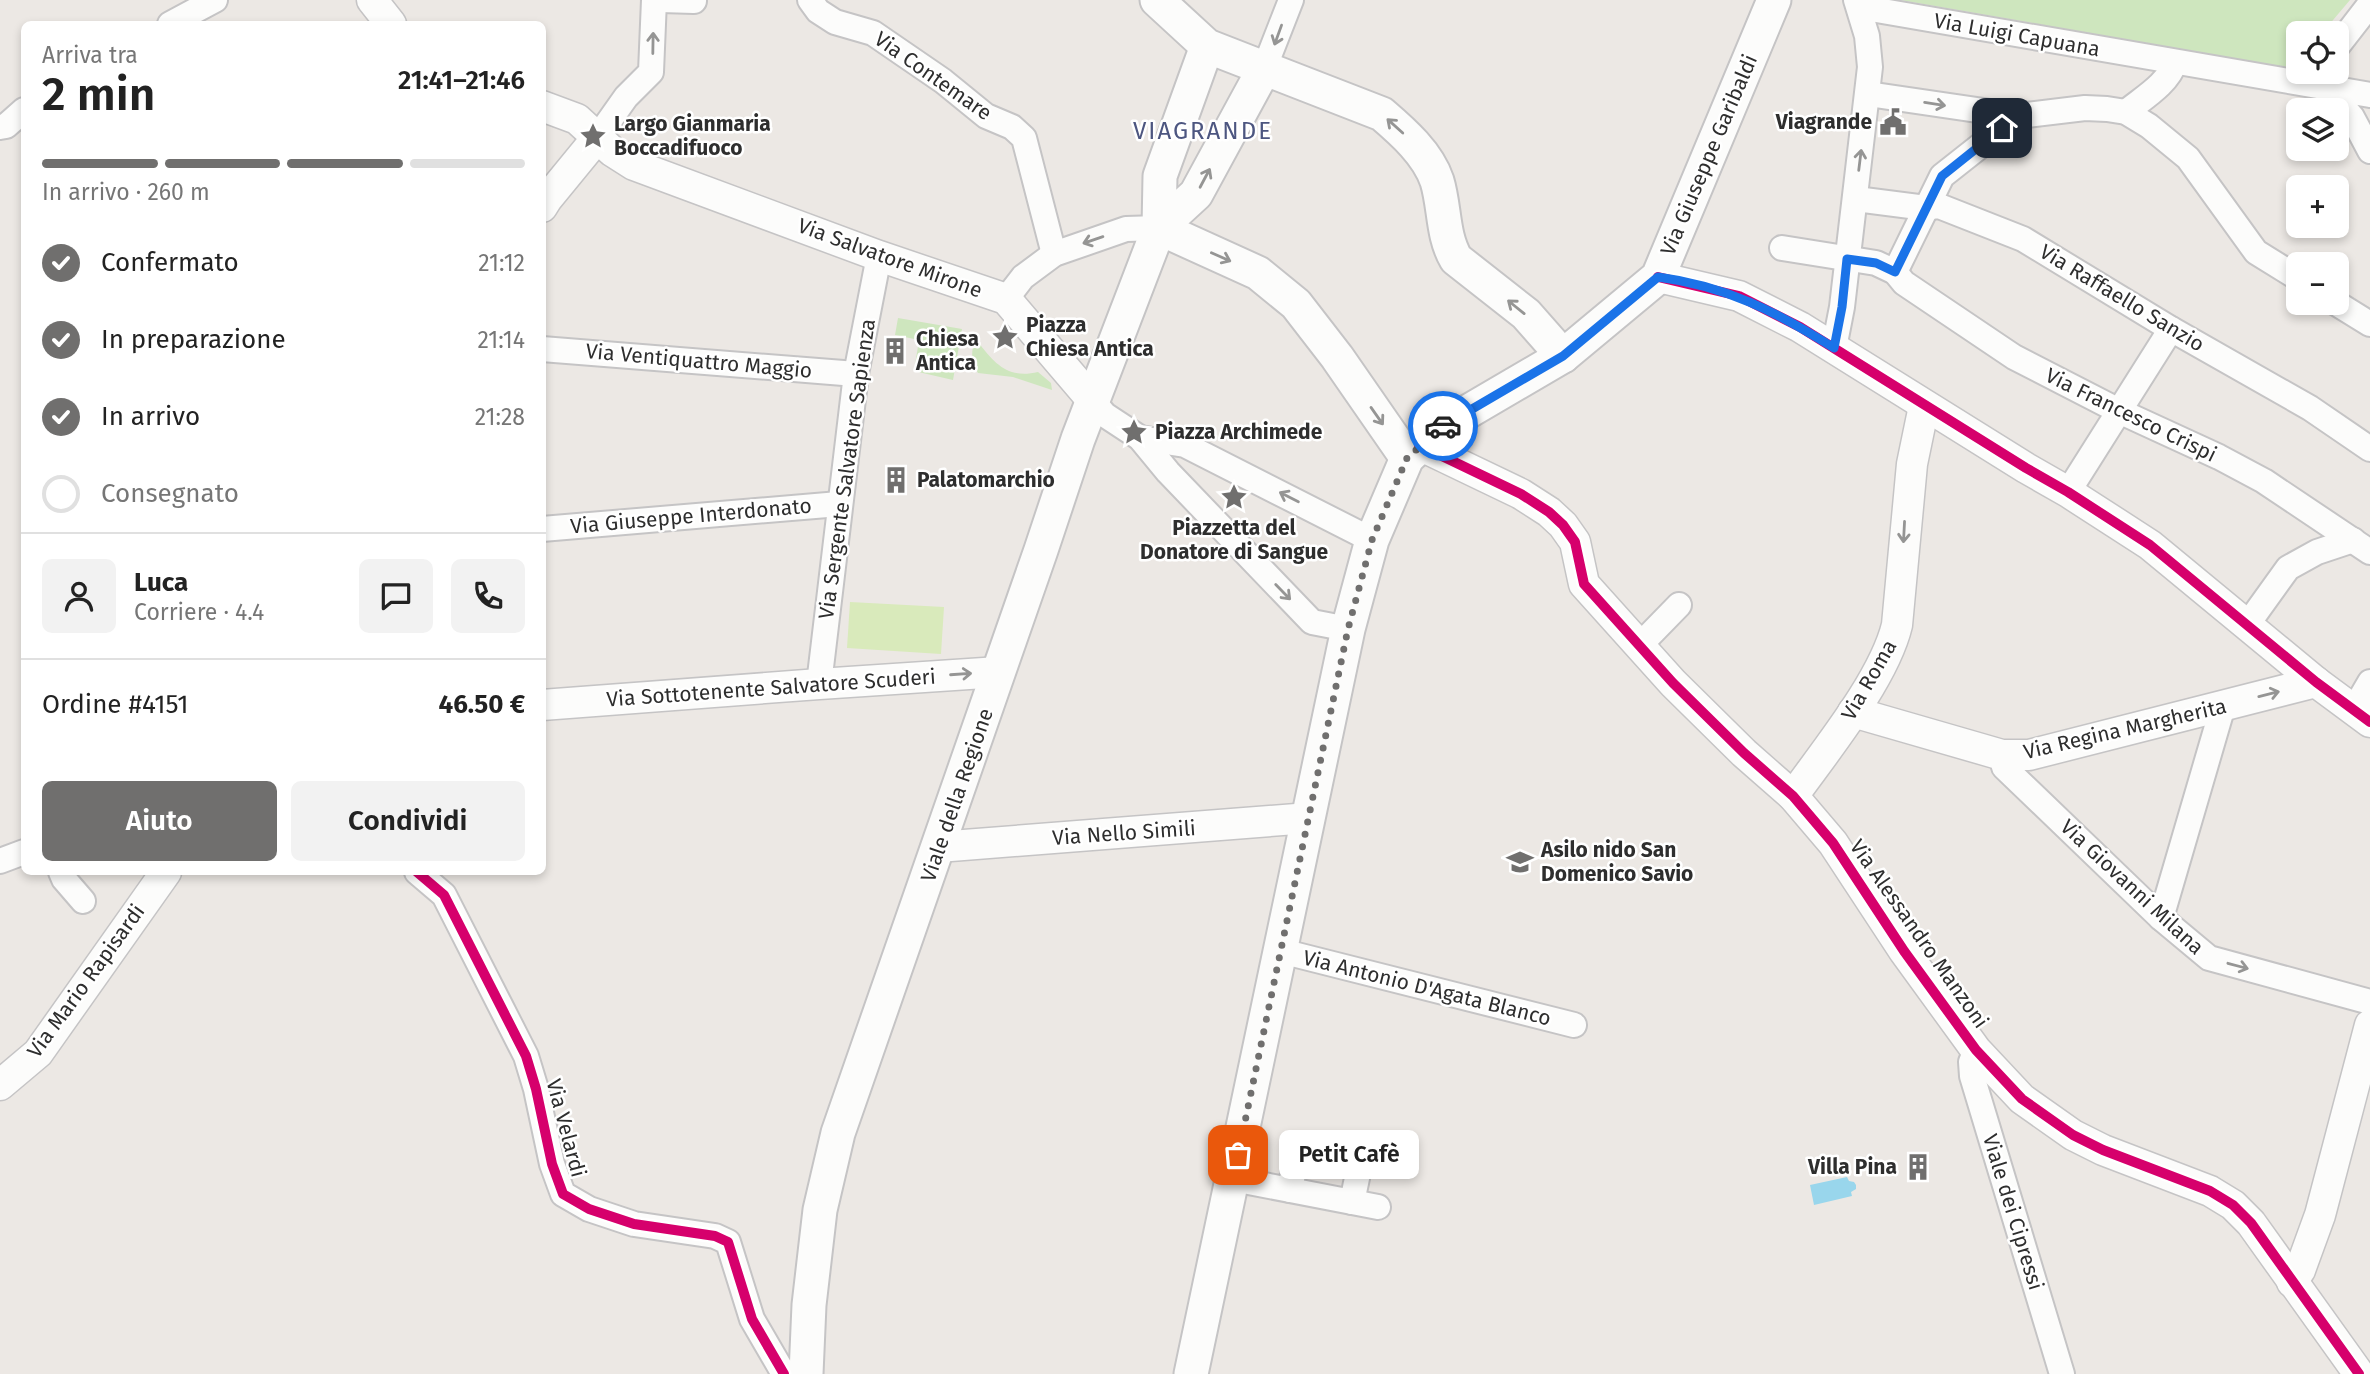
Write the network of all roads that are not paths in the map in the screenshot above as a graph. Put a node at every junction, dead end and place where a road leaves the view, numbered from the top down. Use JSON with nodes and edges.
{"nodes":[{"id":1,"x":215,"y":0,"type":"edge"},
{"id":2,"x":372,"y":0,"type":"edge"},
{"id":3,"x":654,"y":0,"type":"edge"},
{"id":4,"x":661,"y":0,"type":"edge"},
{"id":5,"x":810,"y":0,"type":"edge"},
{"id":6,"x":1157,"y":0,"type":"edge"},
{"id":7,"x":1291,"y":0,"type":"edge"},
{"id":8,"x":1774,"y":0,"type":"edge"},
{"id":9,"x":694,"y":1,"type":"edge"},
{"id":10,"x":1858,"y":4,"type":"edge"},
{"id":11,"x":2370,"y":4,"type":"edge"},
{"id":12,"x":176,"y":21,"type":"edge"},
{"id":13,"x":389,"y":21,"type":"edge"},
{"id":14,"x":2349,"y":31,"type":"edge"},
{"id":15,"x":1207,"y":46,"type":"junction"},
{"id":16,"x":2175,"y":62,"type":"junction"},
{"id":17,"x":1269,"y":71,"type":"junction"},
{"id":18,"x":2286,"y":77,"type":"edge"},
{"id":19,"x":2322,"y":84,"type":"edge"},
{"id":20,"x":2330,"y":84,"type":"edge"},
{"id":21,"x":1868,"y":94,"type":"junction"},
{"id":22,"x":2370,"y":95,"type":"edge"},
{"id":23,"x":546,"y":108,"type":"edge"},
{"id":24,"x":21,"y":113,"type":"edge"},
{"id":25,"x":2126,"y":113,"type":"junction"},
{"id":26,"x":2018,"y":116,"type":"junction"},
{"id":27,"x":2361,"y":119,"type":"edge"},
{"id":28,"x":0,"y":127,"type":"edge"},
{"id":29,"x":597,"y":138,"type":"junction"},
{"id":30,"x":2370,"y":151,"type":"edge"},
{"id":31,"x":1856,"y":199,"type":"junction"},
{"id":32,"x":546,"y":202,"type":"edge"},
{"id":33,"x":1926,"y":208,"type":"junction"},
{"id":34,"x":1159,"y":228,"type":"junction"},
{"id":35,"x":1782,"y":248,"type":"dead end"},
{"id":36,"x":1054,"y":254,"type":"junction"},
{"id":37,"x":879,"y":256,"type":"junction"},
{"id":38,"x":1847,"y":259,"type":"junction"},
{"id":39,"x":2286,"y":271,"type":"edge"},
{"id":40,"x":1895,"y":272,"type":"junction"},
{"id":41,"x":1658,"y":277,"type":"junction"},
{"id":42,"x":1006,"y":299,"type":"junction"},
{"id":43,"x":2349,"y":311,"type":"edge"},
{"id":44,"x":2370,"y":324,"type":"edge"},
{"id":45,"x":2171,"y":329,"type":"junction"},
{"id":46,"x":1834,"y":348,"type":"junction"},
{"id":47,"x":546,"y":349,"type":"edge"},
{"id":48,"x":1563,"y":356,"type":"junction"},
{"id":49,"x":856,"y":374,"type":"junction"},
{"id":50,"x":1092,"y":400,"type":"junction"},
{"id":51,"x":1924,"y":406,"type":"junction"},
{"id":52,"x":2119,"y":411,"type":"junction"},
{"id":53,"x":1140,"y":438,"type":"junction"},
{"id":54,"x":2370,"y":449,"type":"edge"},
{"id":55,"x":1413,"y":452,"type":"junction"},
{"id":56,"x":2068,"y":492,"type":"junction"},
{"id":57,"x":839,"y":504,"type":"junction"},
{"id":58,"x":546,"y":529,"type":"edge"},
{"id":59,"x":1372,"y":540,"type":"junction"},
{"id":60,"x":2361,"y":546,"type":"edge"},
{"id":61,"x":1679,"y":605,"type":"dead end"},
{"id":62,"x":2247,"y":625,"type":"junction"},
{"id":63,"x":1348,"y":629,"type":"junction"},
{"id":64,"x":1639,"y":646,"type":"junction"},
{"id":65,"x":999,"y":673,"type":"junction"},
{"id":66,"x":2316,"y":682,"type":"junction"},
{"id":67,"x":2370,"y":682,"type":"edge"},
{"id":68,"x":819,"y":684,"type":"junction"},
{"id":69,"x":546,"y":705,"type":"edge"},
{"id":70,"x":2222,"y":706,"type":"junction"},
{"id":71,"x":1853,"y":712,"type":"junction"},
{"id":72,"x":2362,"y":716,"type":"edge"},
{"id":73,"x":2001,"y":755,"type":"junction"},
{"id":74,"x":1793,"y":796,"type":"junction"},
{"id":75,"x":1309,"y":818,"type":"junction"},
{"id":76,"x":938,"y":847,"type":"junction"},
{"id":77,"x":21,"y":853,"type":"edge"},
{"id":78,"x":0,"y":861,"type":"edge"},
{"id":79,"x":62,"y":875,"type":"edge"},
{"id":80,"x":164,"y":875,"type":"edge"},
{"id":81,"x":421,"y":875,"type":"edge"},
{"id":82,"x":83,"y":901,"type":"dead end"},
{"id":83,"x":2161,"y":918,"type":"junction"},
{"id":84,"x":1281,"y":951,"type":"junction"},
{"id":85,"x":2370,"y":1002,"type":"edge"},
{"id":86,"x":1574,"y":1025,"type":"dead end"},
{"id":87,"x":2370,"y":1026,"type":"edge"},
{"id":88,"x":1976,"y":1050,"type":"junction"},
{"id":89,"x":0,"y":1085,"type":"edge"},
{"id":90,"x":1233,"y":1179,"type":"junction"},
{"id":91,"x":1290,"y":1190,"type":"junction"},
{"id":92,"x":1352,"y":1202,"type":"junction"},
{"id":93,"x":1378,"y":1208,"type":"dead end"},
{"id":94,"x":2292,"y":1282,"type":"junction"},
{"id":95,"x":784,"y":1374,"type":"edge"},
{"id":96,"x":806,"y":1374,"type":"edge"},
{"id":97,"x":1191,"y":1374,"type":"edge"},
{"id":98,"x":2062,"y":1374,"type":"edge"},
{"id":99,"x":2359,"y":1374,"type":"edge"}],
"edges":[{"from":1,"to":12,"type":"street"},
{"from":2,"to":13,"type":"street"},
{"from":29,"to":3,"type":"street","one_way":true},
{"from":4,"to":9,"type":"street"},
{"from":5,"to":36,"type":"street","name":"Via Contemare"},
{"from":6,"to":15,"type":"main road"},
{"from":7,"to":17,"type":"street","one_way":true},
{"from":8,"to":41,"type":"main road","name":"Via Giuseppe Garibaldi"},
{"from":10,"to":16,"type":"street","name":"Via Luigi Capuana"},
{"from":10,"to":21,"type":"street"},
{"from":11,"to":14,"type":"street"},
{"from":15,"to":17,"type":"main road"},
{"from":15,"to":34,"type":"main road"},
{"from":16,"to":18,"type":"street","name":"Via Luigi Capuana"},
{"from":16,"to":25,"type":"street"},
{"from":34,"to":17,"type":"main road","one_way":true},
{"from":48,"to":17,"type":"main road","one_way":true},
{"from":19,"to":27,"type":"street"},
{"from":20,"to":22,"type":"street","name":"Via Luigi Capuana"},
{"from":21,"to":26,"type":"street","one_way":true},
{"from":31,"to":21,"type":"street","one_way":true},
{"from":23,"to":29,"type":"street","name":"Via Salvatore Mirone"},
{"from":24,"to":28,"type":"street"},
{"from":25,"to":26,"type":"street"},
{"from":25,"to":39,"type":"street"},
{"from":26,"to":33,"type":"street"},
{"from":27,"to":30,"type":"street"},
{"from":29,"to":32,"type":"street"},
{"from":29,"to":37,"type":"street","name":"Via Salvatore Mirone"},
{"from":31,"to":33,"type":"street","name":"Via Raffaello Sanzio"},
{"from":31,"to":38,"type":"street"},
{"from":33,"to":40,"type":"street"},
{"from":33,"to":45,"type":"street","name":"Via Raffaello Sanzio"},
{"from":34,"to":36,"type":"street","name":"Via Salvatore Mirone","one_way":true},
{"from":34,"to":50,"type":"main road","name":"Viale della Regione"},
{"from":34,"to":55,"type":"main road","one_way":true},
{"from":35,"to":38,"type":"street"},
{"from":36,"to":42,"type":"street","name":"Via Salvatore Mirone"},
{"from":37,"to":42,"type":"street","name":"Via Salvatore Mirone"},
{"from":37,"to":49,"type":"street","name":"Via Sergente Salvatore Sapienza"},
{"from":38,"to":40,"type":"street"},
{"from":38,"to":46,"type":"street"},
{"from":40,"to":52,"type":"street","name":"Via Francesco Crispi"},
{"from":41,"to":46,"type":"street"},
{"from":41,"to":48,"type":"main road","name":"Via Giuseppe Garibaldi"},
{"from":42,"to":50,"type":"street"},
{"from":43,"to":44,"type":"street"},
{"from":45,"to":52,"type":"street"},
{"from":45,"to":54,"type":"street","name":"Via Raffaello Sanzio"},
{"from":46,"to":51,"type":"street"},
{"from":47,"to":49,"type":"street","name":"Via Ventiquattro Maggio"},
{"from":48,"to":55,"type":"main road","name":"Via Giuseppe Garibaldi"},
{"from":49,"to":57,"type":"street","name":"Via Sergente Salvatore Sapienza"},
{"from":50,"to":53,"type":"street"},
{"from":50,"to":65,"type":"main road","name":"Viale della Regione"},
{"from":51,"to":56,"type":"street"},
{"from":51,"to":71,"type":"street","name":"Via Roma","one_way":true},
{"from":52,"to":56,"type":"street"},
{"from":52,"to":60,"type":"street","name":"Via Francesco Crispi"},
{"from":59,"to":53,"type":"street","one_way":true},
{"from":53,"to":63,"type":"street","one_way":true},
{"from":55,"to":59,"type":"main road","name":"Via Giuseppe Garibaldi"},
{"from":55,"to":64,"type":"street","name":"Via Alessandro Manzoni"},
{"from":56,"to":62,"type":"street"},
{"from":57,"to":58,"type":"street","name":"Via Giuseppe Interdonato"},
{"from":57,"to":68,"type":"street","name":"Via Sergente Salvatore Sapienza"},
{"from":59,"to":63,"type":"main road","name":"Via Giuseppe Garibaldi"},
{"from":60,"to":62,"type":"street"},
{"from":61,"to":64,"type":"street"},
{"from":62,"to":66,"type":"street"},
{"from":63,"to":75,"type":"main road","name":"Via Giuseppe Garibaldi"},
{"from":64,"to":74,"type":"street","name":"Via Alessandro Manzoni"},
{"from":68,"to":65,"type":"street","name":"Via Sottotenente Salvatore Scuderi","one_way":true},
{"from":65,"to":76,"type":"main road","name":"Viale della Regione"},
{"from":70,"to":66,"type":"street","name":"Via Regina Margherita","one_way":true},
{"from":66,"to":72,"type":"street"},
{"from":67,"to":72,"type":"street"},
{"from":68,"to":69,"type":"street","name":"Via Sottotenente Salvatore Scuderi"},
{"from":70,"to":73,"type":"street","name":"Via Regina Margherita"},
{"from":70,"to":83,"type":"street"},
{"from":71,"to":73,"type":"street","name":"Via Regina Margherita"},
{"from":71,"to":74,"type":"street","name":"Via Roma"},
{"from":73,"to":83,"type":"street","name":"Via Giovanni Milana"},
{"from":74,"to":88,"type":"street","name":"Via Alessandro Manzoni"},
{"from":75,"to":76,"type":"street","name":"Via Nello Simili"},
{"from":75,"to":84,"type":"main road","name":"Via Giuseppe Garibaldi"},
{"from":76,"to":96,"type":"main road","name":"Viale della Regione"},
{"from":77,"to":78,"type":"street"},
{"from":79,"to":82,"type":"street"},
{"from":80,"to":89,"type":"street","name":"Via Mario Rapisardi"},
{"from":81,"to":95,"type":"street","name":"Via Velardi"},
{"from":83,"to":85,"type":"street","name":"Via Giovanni Milana","one_way":true},
{"from":84,"to":86,"type":"street","name":"Via Antonio D'Agata Blanco"},
{"from":84,"to":90,"type":"main road","name":"Via Giuseppe Garibaldi"},
{"from":87,"to":94,"type":"street"},
{"from":88,"to":94,"type":"street","name":"Via Alessandro Manzoni"},
{"from":88,"to":98,"type":"street","name":"Viale dei Cipressi"},
{"from":90,"to":91,"type":"street"},
{"from":90,"to":97,"type":"main road","name":"Via Giuseppe Garibaldi"},
{"from":91,"to":92,"type":"street"},
{"from":91,"to":92,"type":"street"},
{"from":92,"to":93,"type":"street"},
{"from":94,"to":99,"type":"street","name":"Via Alessandro Manzoni"}]}
